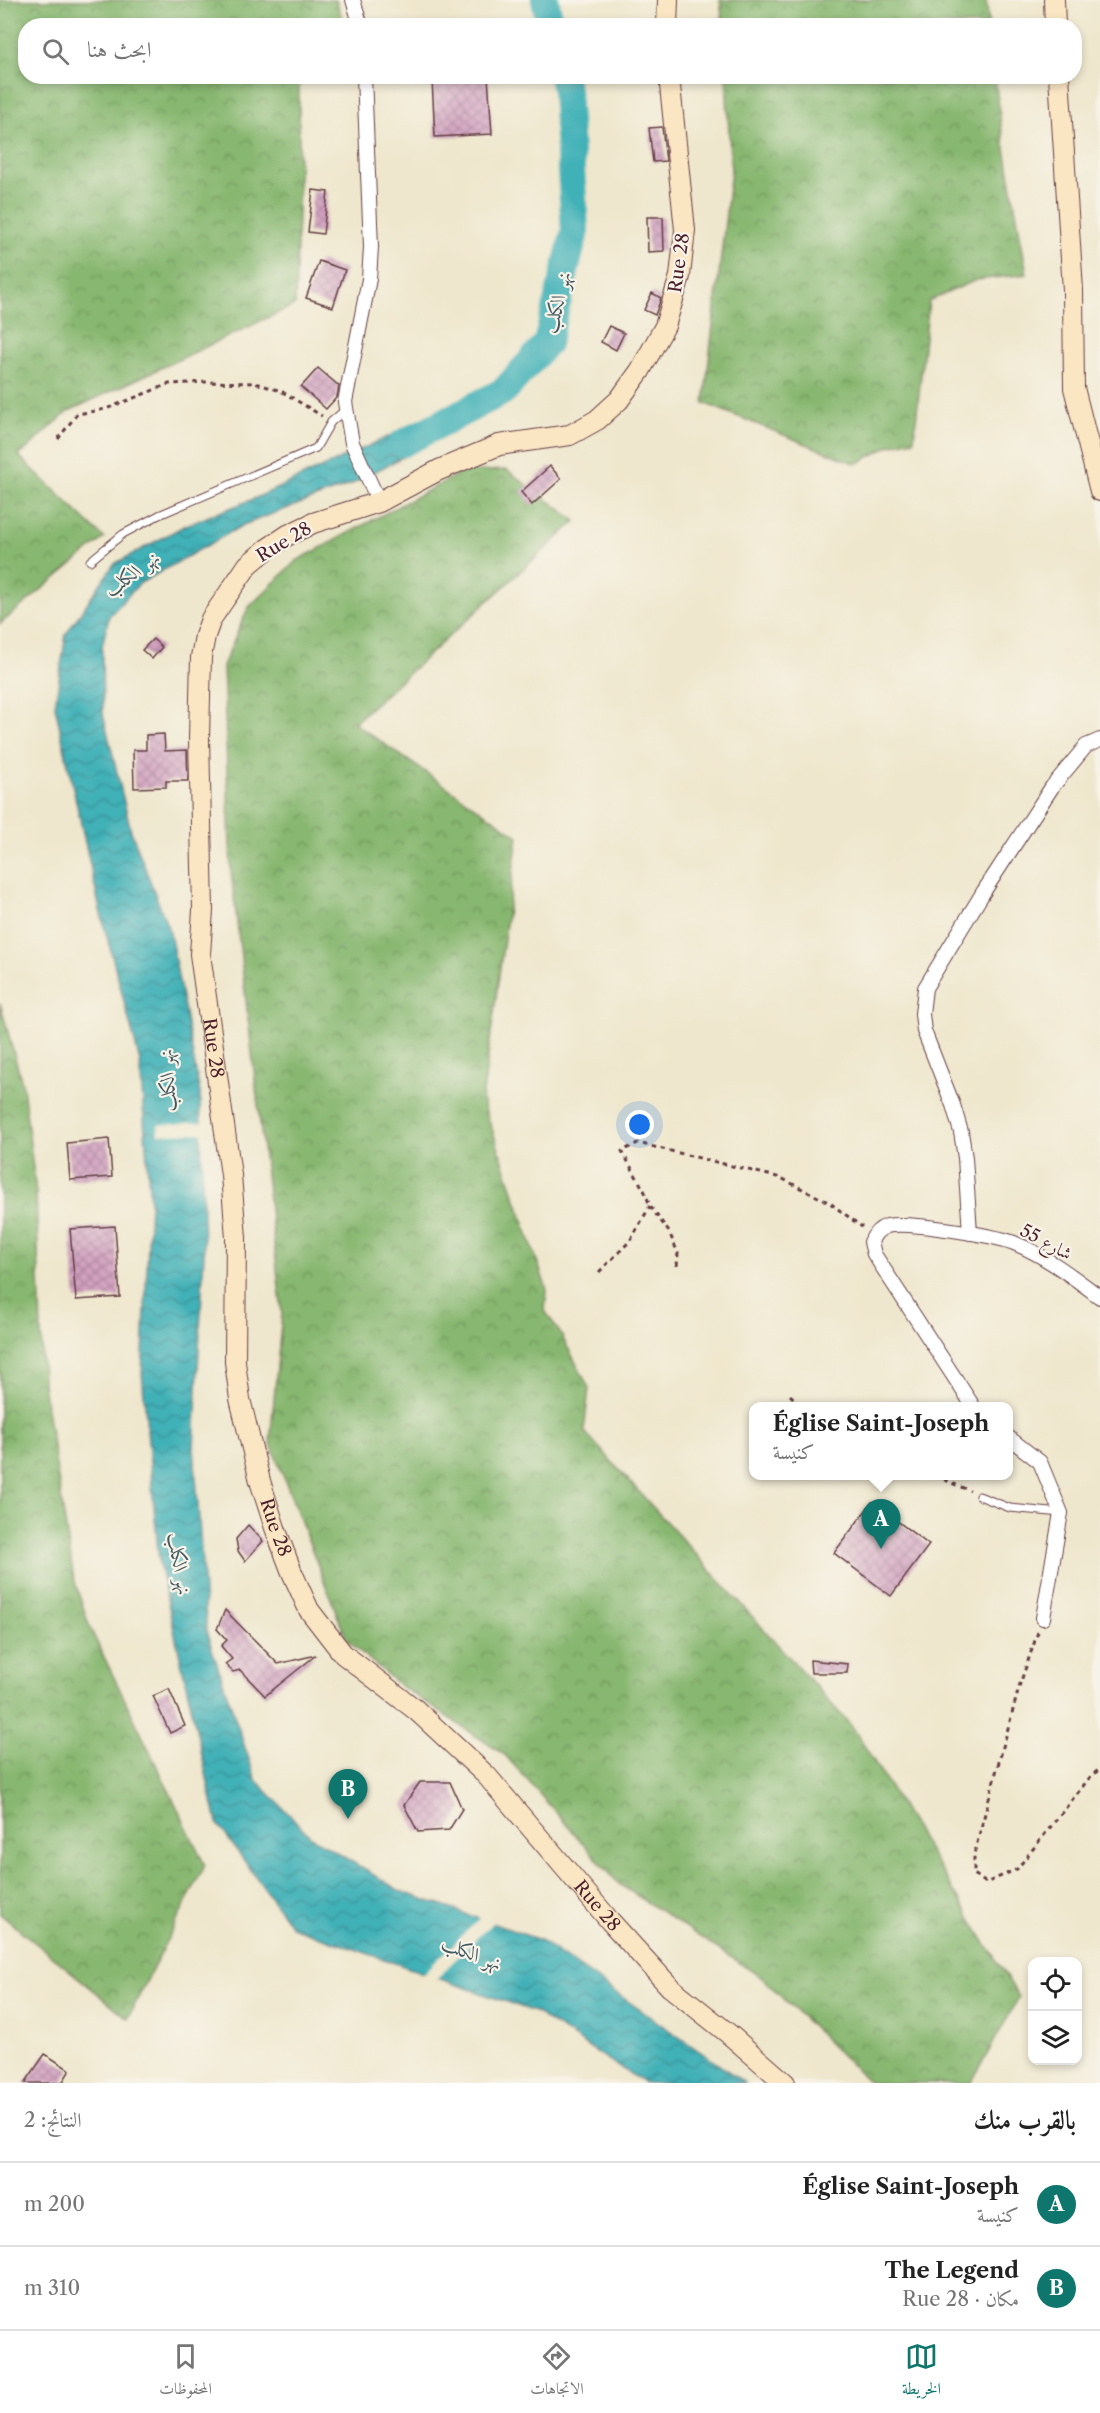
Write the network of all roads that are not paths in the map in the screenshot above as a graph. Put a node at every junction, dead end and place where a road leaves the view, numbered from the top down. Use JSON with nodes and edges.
{"nodes":[{"id":1,"x":353,"y":0,"type":"edge"},
{"id":2,"x":668,"y":0,"type":"edge"},
{"id":3,"x":1054,"y":0,"type":"edge"},
{"id":4,"x":359,"y":18,"type":"edge"},
{"id":5,"x":667,"y":18,"type":"edge"},
{"id":6,"x":1055,"y":18,"type":"edge"},
{"id":7,"x":364,"y":84,"type":"edge"},
{"id":8,"x":670,"y":84,"type":"edge"},
{"id":9,"x":1060,"y":84,"type":"edge"},
{"id":10,"x":346,"y":409,"type":"junction"},
{"id":11,"x":1100,"y":491,"type":"edge"},
{"id":12,"x":379,"y":501,"type":"junction"},
{"id":13,"x":90,"y":561,"type":"dead end"},
{"id":14,"x":1100,"y":740,"type":"edge"},
{"id":15,"x":970,"y":1233,"type":"junction"},
{"id":16,"x":1100,"y":1297,"type":"edge"},
{"id":17,"x":970,"y":1402,"type":"edge"},
{"id":18,"x":1013,"y":1441,"type":"edge"},
{"id":19,"x":979,"y":1496,"type":"road end"},
{"id":20,"x":1061,"y":1513,"type":"junction"},
{"id":21,"x":1043,"y":1618,"type":"road end"},
{"id":22,"x":786,"y":2083,"type":"edge"}],
"edges":[{"from":1,"to":4,"type":"street"},
{"from":2,"to":5,"type":"street"},
{"from":3,"to":6,"type":"street"},
{"from":7,"to":10,"type":"street"},
{"from":8,"to":12,"type":"street","name":"Rue 28"},
{"from":9,"to":11,"type":"street"},
{"from":10,"to":12,"type":"street"},
{"from":10,"to":13,"type":"lane"},
{"from":12,"to":22,"type":"street","name":"Rue 28"},
{"from":14,"to":15,"type":"street"},
{"from":15,"to":16,"type":"street","name":"شارع 55"},
{"from":15,"to":17,"type":"street","name":"شارع 55"},
{"from":18,"to":20,"type":"street"},
{"from":19,"to":20,"type":"lane"},
{"from":20,"to":21,"type":"street"}]}
